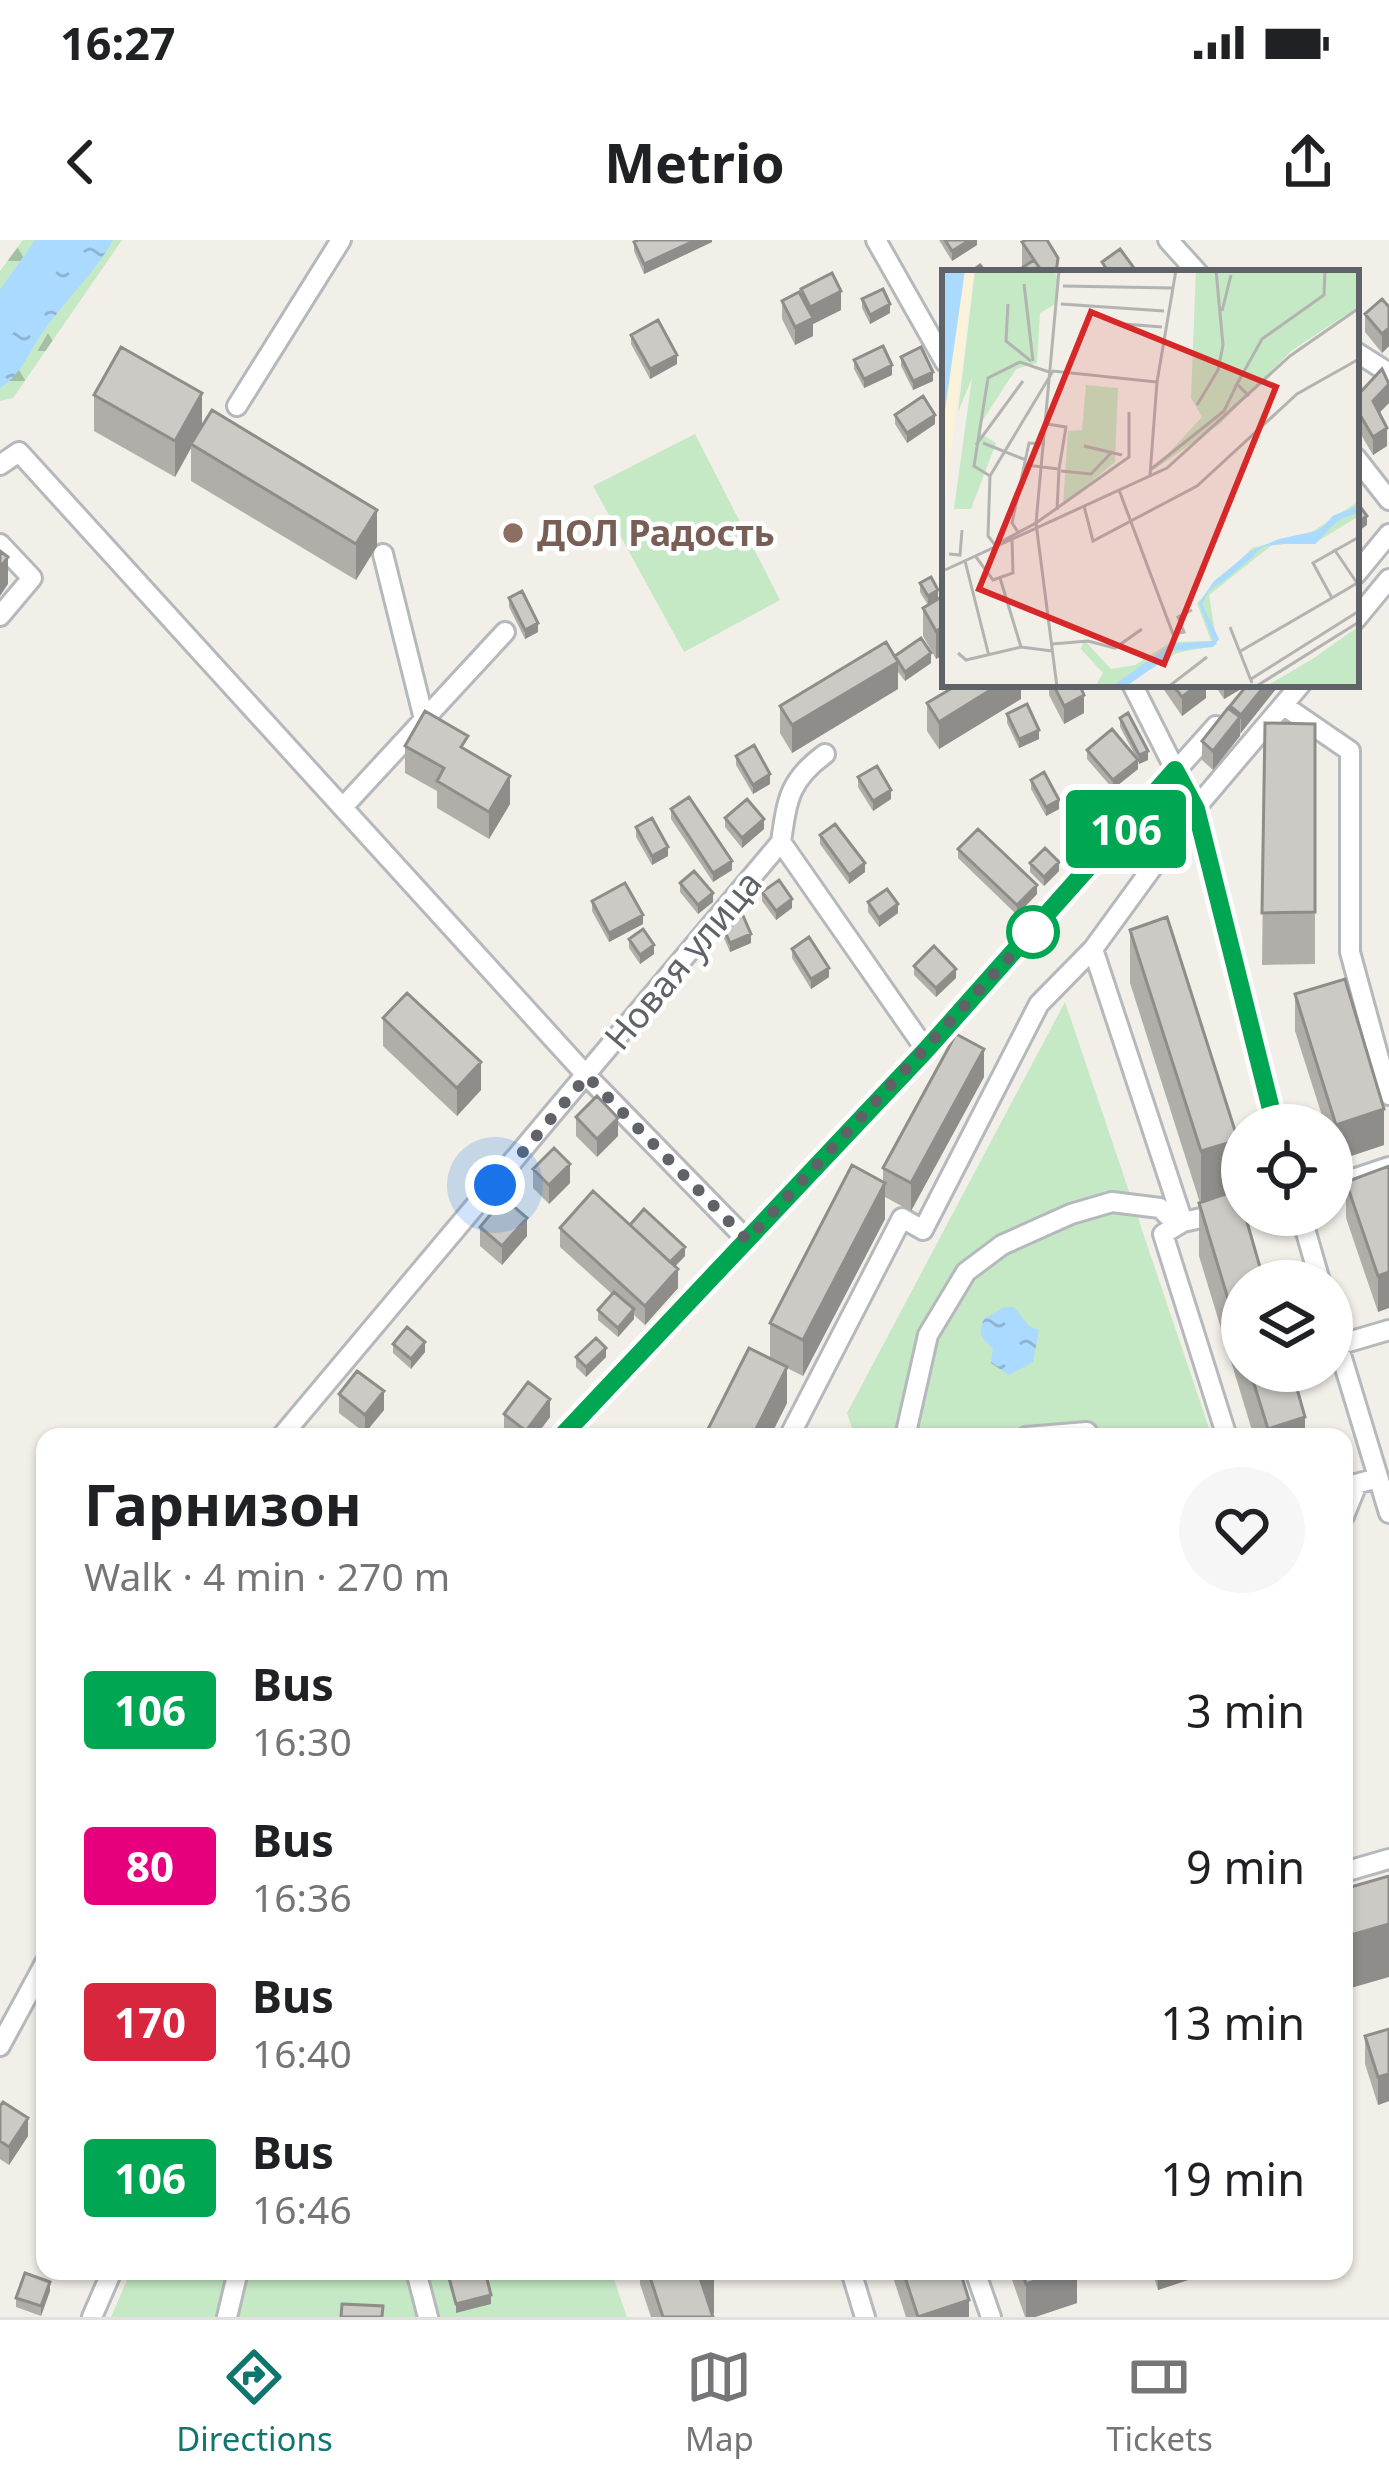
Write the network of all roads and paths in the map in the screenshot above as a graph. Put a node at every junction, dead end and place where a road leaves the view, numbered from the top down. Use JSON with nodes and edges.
{"nodes":[{"id":1,"x":341,"y":240,"type":"edge"},
{"id":2,"x":876,"y":240,"type":"edge"},
{"id":3,"x":1168,"y":240,"type":"edge"},
{"id":4,"x":1195,"y":270,"type":"edge"},
{"id":5,"x":1359,"y":354,"type":"edge"},
{"id":6,"x":942,"y":357,"type":"edge"},
{"id":7,"x":1389,"y":373,"type":"edge"},
{"id":8,"x":237,"y":406,"type":"dead end"},
{"id":9,"x":1359,"y":462,"type":"edge"},
{"id":10,"x":0,"y":465,"type":"edge"},
{"id":11,"x":1389,"y":500,"type":"edge"},
{"id":12,"x":1389,"y":534,"type":"edge"},
{"id":13,"x":0,"y":544,"type":"edge"},
{"id":14,"x":383,"y":554,"type":"dead end"},
{"id":15,"x":1359,"y":570,"type":"edge"},
{"id":16,"x":1389,"y":580,"type":"edge"},
{"id":17,"x":1359,"y":615,"type":"edge"},
{"id":18,"x":0,"y":616,"type":"edge"},
{"id":19,"x":505,"y":632,"type":"dead end"},
{"id":20,"x":1134,"y":687,"type":"edge"},
{"id":21,"x":1298,"y":687,"type":"edge"},
{"id":22,"x":1283,"y":705,"type":"junction"},
{"id":23,"x":1234,"y":708,"type":"edge"},
{"id":24,"x":424,"y":719,"type":"junction"},
{"id":25,"x":825,"y":754,"type":"dead end"},
{"id":26,"x":1175,"y":770,"type":"junction"},
{"id":27,"x":344,"y":806,"type":"junction"},
{"id":28,"x":1196,"y":809,"type":"junction"},
{"id":29,"x":782,"y":842,"type":"junction"},
{"id":30,"x":1093,"y":949,"type":"junction"},
{"id":31,"x":926,"y":1050,"type":"junction"},
{"id":32,"x":587,"y":1076,"type":"junction"},
{"id":33,"x":1389,"y":1095,"type":"edge"},
{"id":34,"x":1270,"y":1104,"type":"edge"},
{"id":35,"x":1389,"y":1167,"type":"edge"},
{"id":36,"x":1353,"y":1179,"type":"edge"},
{"id":37,"x":1221,"y":1214,"type":"edge"},
{"id":38,"x":1180,"y":1224,"type":"junction"},
{"id":39,"x":747,"y":1240,"type":"junction"},
{"id":40,"x":1389,"y":1330,"type":"edge"},
{"id":41,"x":1353,"y":1341,"type":"edge"},
{"id":42,"x":1352,"y":1392,"type":"edge"},
{"id":43,"x":580,"y":1416,"type":"junction"},
{"id":44,"x":289,"y":1428,"type":"edge"},
{"id":45,"x":569,"y":1428,"type":"edge"},
{"id":46,"x":585,"y":1428,"type":"edge"},
{"id":47,"x":797,"y":1428,"type":"edge"},
{"id":48,"x":907,"y":1428,"type":"edge"},
{"id":49,"x":1224,"y":1428,"type":"edge"},
{"id":50,"x":1378,"y":1478,"type":"junction"},
{"id":51,"x":1353,"y":1484,"type":"edge"},
{"id":52,"x":1389,"y":1513,"type":"edge"},
{"id":53,"x":1389,"y":1859,"type":"edge"},
{"id":54,"x":1353,"y":1869,"type":"edge"},
{"id":55,"x":36,"y":1980,"type":"edge"},
{"id":56,"x":0,"y":2046,"type":"edge"},
{"id":57,"x":108,"y":2280,"type":"edge"},
{"id":58,"x":236,"y":2280,"type":"edge"},
{"id":59,"x":418,"y":2280,"type":"edge"},
{"id":60,"x":854,"y":2280,"type":"edge"},
{"id":61,"x":979,"y":2280,"type":"edge"},
{"id":62,"x":92,"y":2317,"type":"edge"},
{"id":63,"x":227,"y":2317,"type":"edge"},
{"id":64,"x":428,"y":2317,"type":"edge"},
{"id":65,"x":865,"y":2317,"type":"edge"},
{"id":66,"x":991,"y":2317,"type":"edge"}],
"edges":[{"from":1,"to":8,"type":"street"},
{"from":2,"to":6,"type":"street"},
{"from":3,"to":4,"type":"street"},
{"from":5,"to":7,"type":"street"},
{"from":9,"to":11,"type":"street"},
{"from":10,"to":27,"type":"street"},
{"from":12,"to":15,"type":"street"},
{"from":13,"to":18,"type":"street"},
{"from":14,"to":24,"type":"street"},
{"from":16,"to":17,"type":"street"},
{"from":19,"to":24,"type":"street"},
{"from":20,"to":26,"type":"street"},
{"from":21,"to":22,"type":"street"},
{"from":22,"to":28,"type":"street"},
{"from":22,"to":33,"type":"street"},
{"from":23,"to":26,"type":"street"},
{"from":24,"to":27,"type":"street"},
{"from":25,"to":29,"type":"street"},
{"from":26,"to":28,"type":"street"},
{"from":26,"to":31,"type":"street"},
{"from":27,"to":32,"type":"street"},
{"from":28,"to":30,"type":"street"},
{"from":28,"to":34,"type":"street"},
{"from":29,"to":31,"type":"street","name":"Новая улица"},
{"from":29,"to":32,"type":"street","name":"Новая улица"},
{"from":30,"to":38,"type":"street"},
{"from":30,"to":47,"type":"street"},
{"from":31,"to":39,"type":"street"},
{"from":32,"to":39,"type":"street"},
{"from":32,"to":44,"type":"street","name":"Новая улица"},
{"from":35,"to":36,"type":"street"},
{"from":37,"to":38,"type":"street"},
{"from":38,"to":48,"type":"street"},
{"from":38,"to":49,"type":"street"},
{"from":39,"to":43,"type":"street"},
{"from":40,"to":41,"type":"street"},
{"from":42,"to":50,"type":"street"},
{"from":43,"to":45,"type":"street"},
{"from":43,"to":46,"type":"street"},
{"from":50,"to":51,"type":"street"},
{"from":50,"to":52,"type":"street"},
{"from":53,"to":54,"type":"street"},
{"from":55,"to":56,"type":"street"},
{"from":57,"to":62,"type":"street"},
{"from":58,"to":63,"type":"street"},
{"from":59,"to":64,"type":"street"},
{"from":60,"to":65,"type":"street"},
{"from":61,"to":66,"type":"street"}]}
